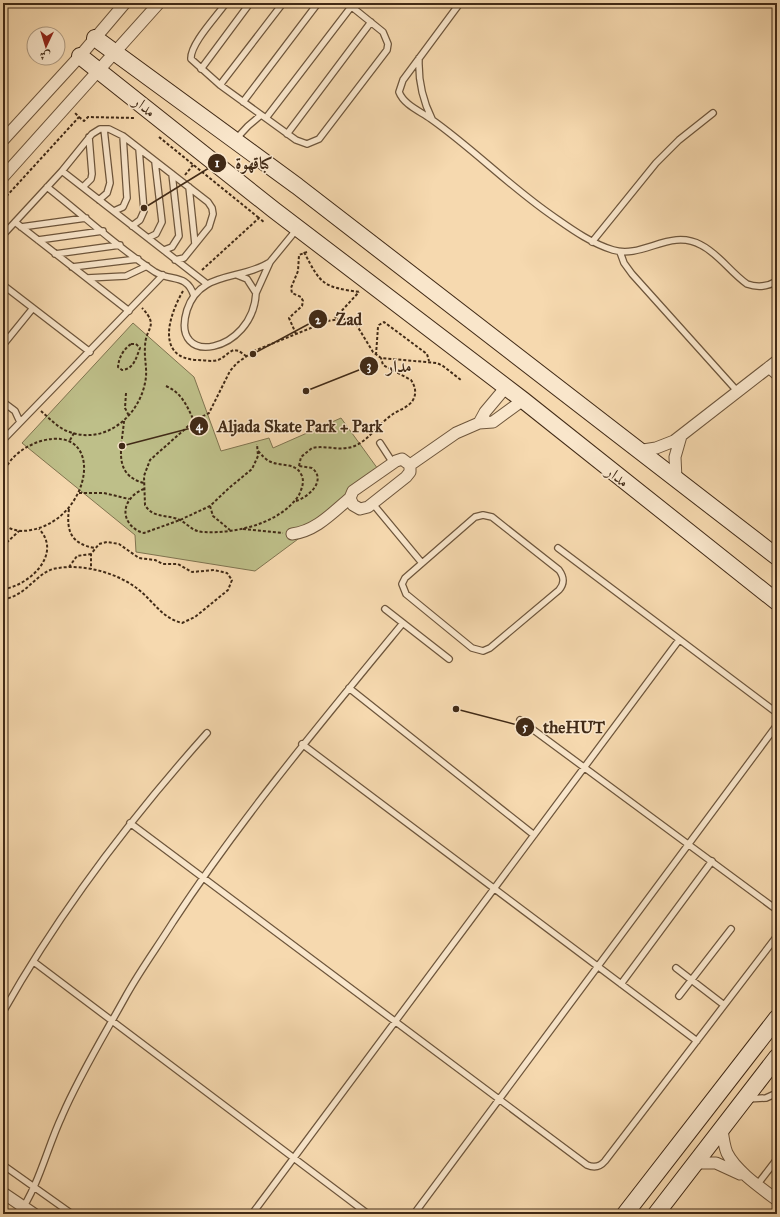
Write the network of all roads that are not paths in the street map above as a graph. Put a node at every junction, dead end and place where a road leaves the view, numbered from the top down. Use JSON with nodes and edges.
{"nodes":[{"id":1,"x":125,"y":3,"type":"edge"},
{"id":2,"x":159,"y":3,"type":"edge"},
{"id":3,"x":226,"y":3,"type":"edge"},
{"id":4,"x":250,"y":3,"type":"edge"},
{"id":5,"x":283,"y":3,"type":"edge"},
{"id":6,"x":318,"y":3,"type":"edge"},
{"id":7,"x":460,"y":3,"type":"edge"},
{"id":8,"x":349,"y":5,"type":"edge"},
{"id":9,"x":371,"y":22,"type":"junction"},
{"id":10,"x":95,"y":38,"type":"junction"},
{"id":11,"x":114,"y":54,"type":"junction"},
{"id":12,"x":80,"y":56,"type":"junction"},
{"id":13,"x":420,"y":57,"type":"junction"},
{"id":14,"x":200,"y":69,"type":"junction"},
{"id":15,"x":100,"y":70,"type":"junction"},
{"id":16,"x":220,"y":85,"type":"junction"},
{"id":17,"x":243,"y":102,"type":"junction"},
{"id":18,"x":713,"y":113,"type":"dead end"},
{"id":19,"x":264,"y":116,"type":"junction"},
{"id":20,"x":432,"y":120,"type":"junction"},
{"id":21,"x":104,"y":129,"type":"junction"},
{"id":22,"x":287,"y":134,"type":"junction"},
{"id":23,"x":122,"y":136,"type":"junction"},
{"id":24,"x":89,"y":137,"type":"junction"},
{"id":25,"x":3,"y":140,"type":"edge"},
{"id":26,"x":235,"y":141,"type":"junction"},
{"id":27,"x":139,"y":149,"type":"junction"},
{"id":28,"x":155,"y":162,"type":"junction"},
{"id":29,"x":62,"y":171,"type":"junction"},
{"id":30,"x":172,"y":174,"type":"junction"},
{"id":31,"x":3,"y":177,"type":"edge"},
{"id":32,"x":47,"y":187,"type":"junction"},
{"id":33,"x":83,"y":187,"type":"junction"},
{"id":34,"x":189,"y":187,"type":"junction"},
{"id":35,"x":99,"y":200,"type":"junction"},
{"id":36,"x":114,"y":211,"type":"junction"},
{"id":37,"x":86,"y":218,"type":"junction"},
{"id":38,"x":15,"y":222,"type":"junction"},
{"id":39,"x":132,"y":226,"type":"junction"},
{"id":40,"x":21,"y":227,"type":"junction"},
{"id":41,"x":298,"y":227,"type":"junction"},
{"id":42,"x":103,"y":231,"type":"junction"},
{"id":43,"x":3,"y":236,"type":"edge"},
{"id":44,"x":148,"y":238,"type":"junction"},
{"id":45,"x":38,"y":240,"type":"junction"},
{"id":46,"x":592,"y":242,"type":"junction"},
{"id":47,"x":195,"y":244,"type":"junction"},
{"id":48,"x":120,"y":245,"type":"junction"},
{"id":49,"x":164,"y":250,"type":"junction"},
{"id":50,"x":620,"y":252,"type":"junction"},
{"id":51,"x":55,"y":254,"type":"junction"},
{"id":52,"x":138,"y":259,"type":"junction"},
{"id":53,"x":175,"y":260,"type":"junction"},
{"id":54,"x":270,"y":262,"type":"junction"},
{"id":55,"x":147,"y":266,"type":"junction"},
{"id":56,"x":72,"y":267,"type":"junction"},
{"id":57,"x":237,"y":275,"type":"junction"},
{"id":58,"x":163,"y":276,"type":"junction"},
{"id":59,"x":87,"y":278,"type":"junction"},
{"id":60,"x":777,"y":281,"type":"edge"},
{"id":61,"x":207,"y":284,"type":"junction"},
{"id":62,"x":3,"y":285,"type":"edge"},
{"id":63,"x":256,"y":293,"type":"junction"},
{"id":64,"x":194,"y":296,"type":"junction"},
{"id":65,"x":33,"y":308,"type":"junction"},
{"id":66,"x":129,"y":311,"type":"junction"},
{"id":67,"x":3,"y":345,"type":"edge"},
{"id":68,"x":90,"y":352,"type":"junction"},
{"id":69,"x":774,"y":368,"type":"edge"},
{"id":70,"x":506,"y":387,"type":"junction"},
{"id":71,"x":738,"y":392,"type":"junction"},
{"id":72,"x":523,"y":400,"type":"junction"},
{"id":73,"x":3,"y":402,"type":"edge"},
{"id":74,"x":20,"y":422,"type":"junction"},
{"id":75,"x":479,"y":423,"type":"junction"},
{"id":76,"x":682,"y":436,"type":"junction"},
{"id":77,"x":3,"y":440,"type":"edge"},
{"id":78,"x":380,"y":443,"type":"dead end"},
{"id":79,"x":637,"y":451,"type":"junction"},
{"id":80,"x":393,"y":463,"type":"junction"},
{"id":81,"x":410,"y":465,"type":"junction"},
{"id":82,"x":676,"y":479,"type":"junction"},
{"id":83,"x":350,"y":498,"type":"junction"},
{"id":84,"x":373,"y":504,"type":"junction"},
{"id":85,"x":292,"y":534,"type":"road end"},
{"id":86,"x":558,"y":548,"type":"dead end"},
{"id":87,"x":777,"y":557,"type":"edge"},
{"id":88,"x":422,"y":563,"type":"junction"},
{"id":89,"x":777,"y":602,"type":"edge"},
{"id":90,"x":385,"y":609,"type":"dead end"},
{"id":91,"x":403,"y":623,"type":"junction"},
{"id":92,"x":680,"y":640,"type":"junction"},
{"id":93,"x":449,"y":659,"type":"dead end"},
{"id":94,"x":349,"y":688,"type":"junction"},
{"id":95,"x":777,"y":713,"type":"edge"},
{"id":96,"x":520,"y":720,"type":"dead end"},
{"id":97,"x":777,"y":725,"type":"edge"},
{"id":98,"x":207,"y":733,"type":"dead end"},
{"id":99,"x":302,"y":744,"type":"junction"},
{"id":100,"x":584,"y":768,"type":"junction"},
{"id":101,"x":130,"y":823,"type":"junction"},
{"id":102,"x":534,"y":835,"type":"junction"},
{"id":103,"x":688,"y":844,"type":"junction"},
{"id":104,"x":712,"y":861,"type":"junction"},
{"id":105,"x":202,"y":877,"type":"junction"},
{"id":106,"x":494,"y":889,"type":"junction"},
{"id":107,"x":777,"y":910,"type":"edge"},
{"id":108,"x":730,"y":929,"type":"dead end"},
{"id":109,"x":777,"y":936,"type":"edge"},
{"id":110,"x":34,"y":962,"type":"junction"},
{"id":111,"x":598,"y":966,"type":"junction"},
{"id":112,"x":676,"y":968,"type":"dead end"},
{"id":113,"x":692,"y":980,"type":"junction"},
{"id":114,"x":620,"y":984,"type":"junction"},
{"id":115,"x":679,"y":996,"type":"dead end"},
{"id":116,"x":724,"y":1005,"type":"junction"},
{"id":117,"x":3,"y":1012,"type":"edge"},
{"id":118,"x":777,"y":1018,"type":"edge"},
{"id":119,"x":395,"y":1021,"type":"junction"},
{"id":120,"x":113,"y":1022,"type":"junction"},
{"id":121,"x":697,"y":1041,"type":"junction"},
{"id":122,"x":777,"y":1057,"type":"edge"},
{"id":123,"x":777,"y":1092,"type":"edge"},
{"id":124,"x":499,"y":1099,"type":"junction"},
{"id":125,"x":745,"y":1099,"type":"junction"},
{"id":126,"x":722,"y":1129,"type":"junction"},
{"id":127,"x":294,"y":1158,"type":"junction"},
{"id":128,"x":777,"y":1159,"type":"edge"},
{"id":129,"x":695,"y":1163,"type":"junction"},
{"id":130,"x":3,"y":1166,"type":"edge"},
{"id":131,"x":746,"y":1176,"type":"junction"},
{"id":132,"x":757,"y":1185,"type":"junction"},
{"id":133,"x":34,"y":1187,"type":"junction"},
{"id":134,"x":3,"y":1193,"type":"edge"},
{"id":135,"x":777,"y":1200,"type":"edge"},
{"id":136,"x":22,"y":1210,"type":"edge"},
{"id":137,"x":34,"y":1214,"type":"edge"},
{"id":138,"x":72,"y":1214,"type":"edge"},
{"id":139,"x":252,"y":1214,"type":"edge"},
{"id":140,"x":368,"y":1214,"type":"edge"},
{"id":141,"x":414,"y":1214,"type":"edge"},
{"id":142,"x":625,"y":1214,"type":"edge"},
{"id":143,"x":656,"y":1214,"type":"edge"}],
"edges":[{"from":1,"to":10,"type":"street"},
{"from":2,"to":11,"type":"street"},
{"from":3,"to":14,"type":"lane"},
{"from":4,"to":14,"type":"lane"},
{"from":5,"to":16,"type":"lane"},
{"from":6,"to":17,"type":"lane"},
{"from":7,"to":13,"type":"lane"},
{"from":8,"to":9,"type":"lane"},
{"from":8,"to":19,"type":"lane"},
{"from":9,"to":22,"type":"lane"},
{"from":9,"to":22,"type":"lane"},
{"from":10,"to":11,"type":"street","name":"مدار"},
{"from":10,"to":12,"type":"street"},
{"from":11,"to":15,"type":"street"},
{"from":11,"to":26,"type":"street","name":"مدار"},
{"from":12,"to":15,"type":"street","name":"مدار"},
{"from":12,"to":25,"type":"street"},
{"from":13,"to":20,"type":"lane"},
{"from":13,"to":20,"type":"lane"},
{"from":14,"to":16,"type":"lane"},
{"from":15,"to":31,"type":"street"},
{"from":15,"to":41,"type":"street","name":"مدار"},
{"from":16,"to":17,"type":"lane"},
{"from":17,"to":19,"type":"lane"},
{"from":18,"to":46,"type":"lane"},
{"from":19,"to":22,"type":"lane"},
{"from":19,"to":26,"type":"lane"},
{"from":20,"to":46,"type":"lane"},
{"from":21,"to":23,"type":"lane"},
{"from":21,"to":24,"type":"lane"},
{"from":21,"to":35,"type":"lane"},
{"from":23,"to":27,"type":"lane"},
{"from":23,"to":36,"type":"lane"},
{"from":24,"to":29,"type":"lane"},
{"from":24,"to":33,"type":"lane"},
{"from":26,"to":79,"type":"street","name":"مدار"},
{"from":27,"to":28,"type":"lane"},
{"from":27,"to":39,"type":"lane"},
{"from":28,"to":30,"type":"lane"},
{"from":28,"to":44,"type":"lane"},
{"from":29,"to":32,"type":"lane"},
{"from":29,"to":33,"type":"lane"},
{"from":30,"to":34,"type":"lane"},
{"from":30,"to":49,"type":"lane"},
{"from":32,"to":37,"type":"lane"},
{"from":32,"to":38,"type":"lane"},
{"from":33,"to":35,"type":"lane"},
{"from":34,"to":47,"type":"lane"},
{"from":34,"to":47,"type":"lane"},
{"from":35,"to":36,"type":"lane"},
{"from":36,"to":39,"type":"lane"},
{"from":37,"to":40,"type":"lane"},
{"from":37,"to":42,"type":"lane"},
{"from":38,"to":40,"type":"lane"},
{"from":38,"to":43,"type":"lane"},
{"from":39,"to":44,"type":"lane"},
{"from":40,"to":45,"type":"lane"},
{"from":41,"to":54,"type":"lane"},
{"from":41,"to":70,"type":"street","name":"مدار"},
{"from":42,"to":45,"type":"lane"},
{"from":42,"to":48,"type":"lane"},
{"from":44,"to":49,"type":"lane"},
{"from":45,"to":51,"type":"lane"},
{"from":46,"to":50,"type":"lane"},
{"from":47,"to":53,"type":"lane"},
{"from":48,"to":51,"type":"lane"},
{"from":48,"to":52,"type":"lane"},
{"from":49,"to":53,"type":"lane"},
{"from":50,"to":60,"type":"lane"},
{"from":50,"to":71,"type":"lane"},
{"from":51,"to":56,"type":"lane"},
{"from":52,"to":55,"type":"lane"},
{"from":52,"to":56,"type":"lane"},
{"from":53,"to":61,"type":"lane"},
{"from":54,"to":57,"type":"lane"},
{"from":54,"to":63,"type":"lane"},
{"from":55,"to":58,"type":"lane"},
{"from":55,"to":59,"type":"lane"},
{"from":56,"to":59,"type":"lane"},
{"from":57,"to":61,"type":"lane"},
{"from":57,"to":63,"type":"lane"},
{"from":58,"to":64,"type":"lane"},
{"from":58,"to":66,"type":"lane"},
{"from":59,"to":66,"type":"lane"},
{"from":61,"to":64,"type":"lane"},
{"from":62,"to":65,"type":"lane"},
{"from":63,"to":64,"type":"lane"},
{"from":65,"to":67,"type":"lane"},
{"from":65,"to":68,"type":"lane"},
{"from":66,"to":68,"type":"lane"},
{"from":68,"to":74,"type":"lane"},
{"from":69,"to":71,"type":"street"},
{"from":70,"to":72,"type":"street","name":"مدار"},
{"from":70,"to":75,"type":"street"},
{"from":71,"to":76,"type":"street"},
{"from":72,"to":75,"type":"street"},
{"from":72,"to":89,"type":"street","name":"مدار"},
{"from":73,"to":74,"type":"lane"},
{"from":74,"to":77,"type":"lane"},
{"from":75,"to":81,"type":"street"},
{"from":76,"to":79,"type":"street"},
{"from":76,"to":82,"type":"street"},
{"from":78,"to":80,"type":"lane"},
{"from":79,"to":82,"type":"street","name":"مدار"},
{"from":80,"to":81,"type":"street"},
{"from":80,"to":83,"type":"street"},
{"from":81,"to":84,"type":"street"},
{"from":82,"to":87,"type":"street","name":"مدار"},
{"from":83,"to":84,"type":"street"},
{"from":83,"to":85,"type":"street"},
{"from":84,"to":88,"type":"lane"},
{"from":86,"to":92,"type":"lane"},
{"from":88,"to":88,"type":"lane"},
{"from":90,"to":91,"type":"lane"},
{"from":91,"to":93,"type":"lane"},
{"from":91,"to":94,"type":"lane"},
{"from":92,"to":95,"type":"lane"},
{"from":92,"to":100,"type":"lane"},
{"from":94,"to":99,"type":"lane"},
{"from":94,"to":102,"type":"lane"},
{"from":96,"to":100,"type":"lane"},
{"from":97,"to":103,"type":"lane"},
{"from":98,"to":101,"type":"lane"},
{"from":99,"to":105,"type":"lane"},
{"from":99,"to":106,"type":"lane"},
{"from":100,"to":102,"type":"lane"},
{"from":100,"to":103,"type":"lane"},
{"from":101,"to":105,"type":"lane"},
{"from":101,"to":110,"type":"lane"},
{"from":102,"to":106,"type":"lane"},
{"from":103,"to":104,"type":"lane"},
{"from":103,"to":111,"type":"lane"},
{"from":104,"to":107,"type":"lane"},
{"from":104,"to":114,"type":"lane"},
{"from":105,"to":119,"type":"lane"},
{"from":105,"to":120,"type":"lane"},
{"from":106,"to":111,"type":"lane"},
{"from":106,"to":119,"type":"lane"},
{"from":108,"to":113,"type":"lane"},
{"from":109,"to":116,"type":"lane"},
{"from":110,"to":117,"type":"lane"},
{"from":110,"to":120,"type":"lane"},
{"from":111,"to":114,"type":"lane"},
{"from":111,"to":124,"type":"lane"},
{"from":112,"to":113,"type":"lane"},
{"from":113,"to":115,"type":"lane"},
{"from":113,"to":116,"type":"lane"},
{"from":114,"to":121,"type":"lane"},
{"from":116,"to":121,"type":"lane"},
{"from":118,"to":142,"type":"street"},
{"from":119,"to":124,"type":"lane"},
{"from":119,"to":127,"type":"lane"},
{"from":120,"to":127,"type":"lane"},
{"from":120,"to":133,"type":"lane"},
{"from":121,"to":124,"type":"lane"},
{"from":122,"to":125,"type":"street"},
{"from":123,"to":125,"type":"lane"},
{"from":124,"to":141,"type":"lane"},
{"from":125,"to":126,"type":"street"},
{"from":126,"to":129,"type":"street"},
{"from":126,"to":131,"type":"street"},
{"from":127,"to":139,"type":"lane"},
{"from":127,"to":140,"type":"lane"},
{"from":128,"to":132,"type":"lane"},
{"from":129,"to":131,"type":"street"},
{"from":129,"to":143,"type":"street"},
{"from":130,"to":133,"type":"lane"},
{"from":131,"to":132,"type":"street"},
{"from":132,"to":135,"type":"street"},
{"from":133,"to":136,"type":"lane"},
{"from":133,"to":138,"type":"lane"},
{"from":134,"to":136,"type":"street"},
{"from":136,"to":137,"type":"street"}]}
